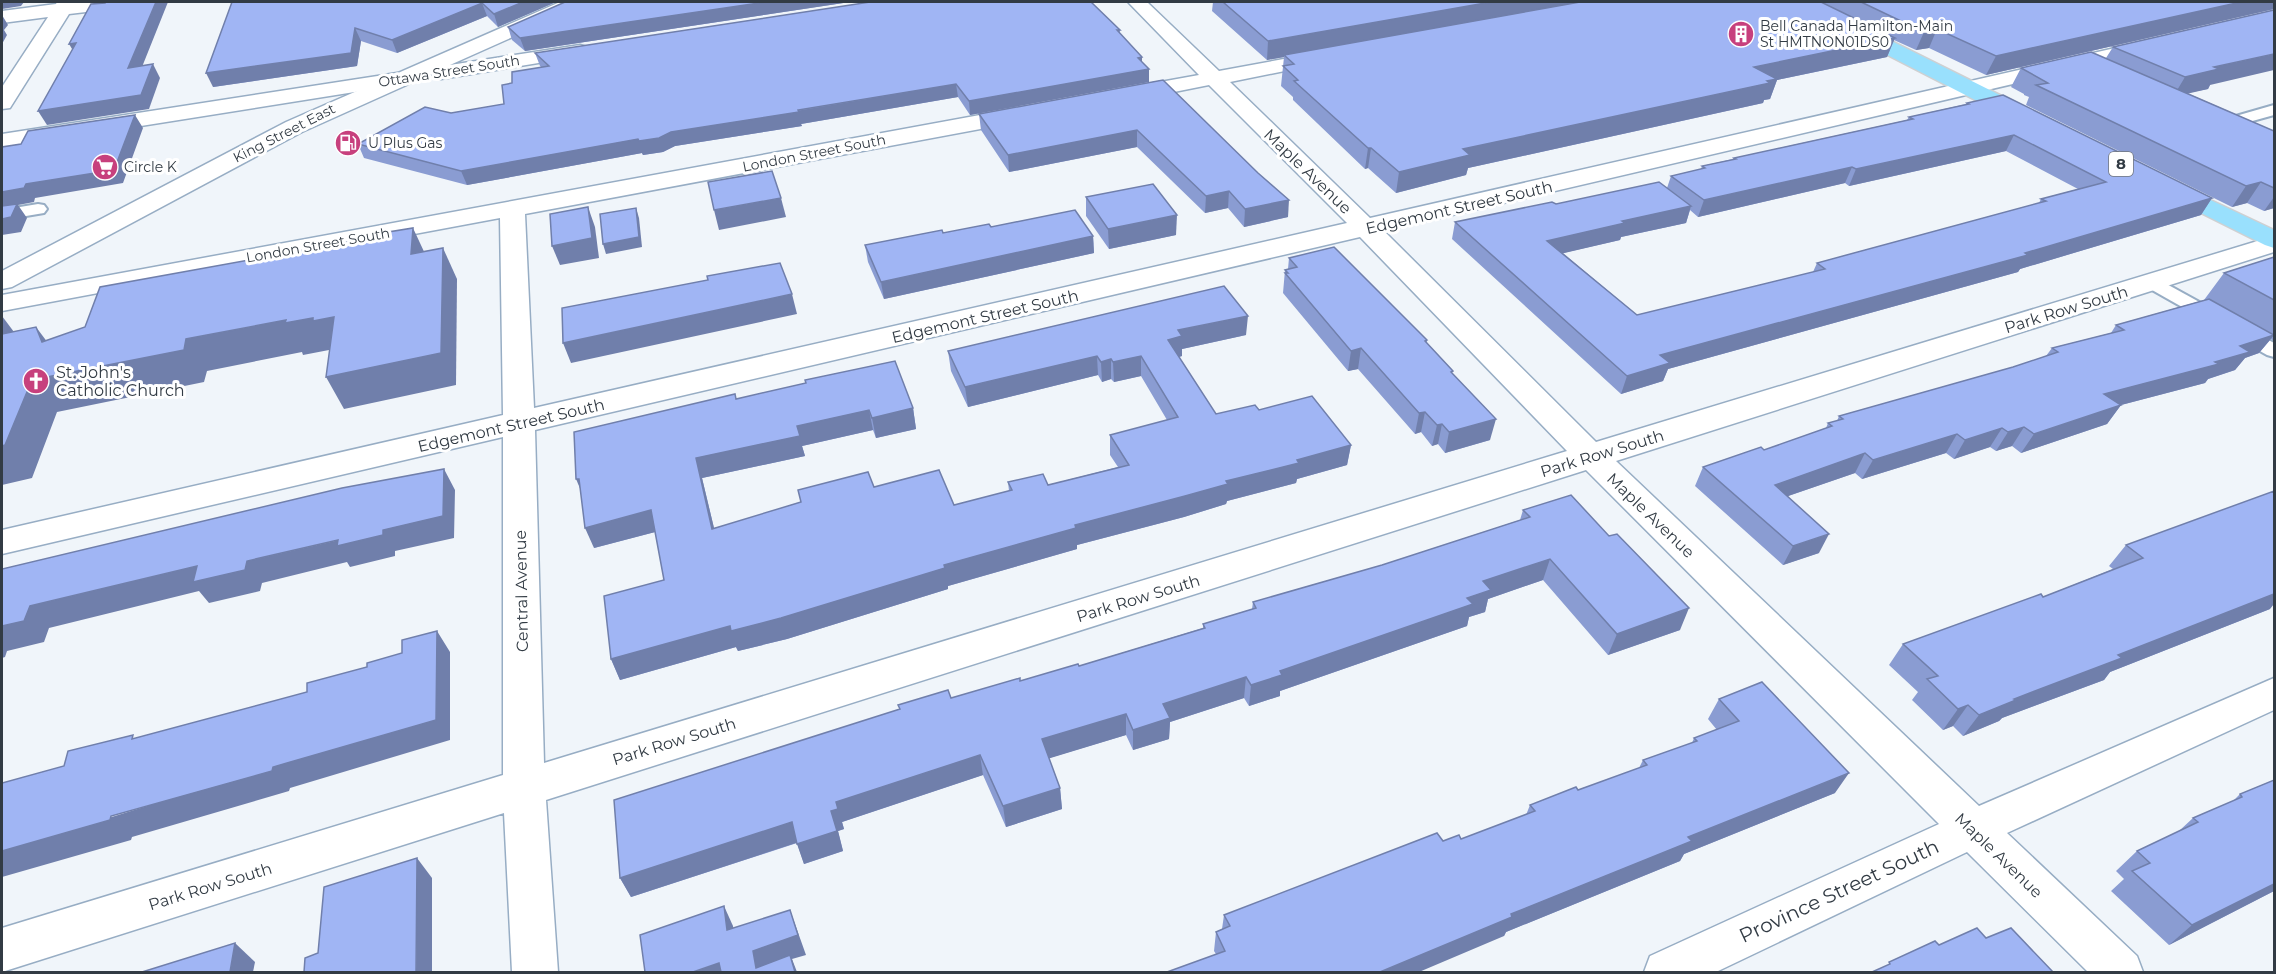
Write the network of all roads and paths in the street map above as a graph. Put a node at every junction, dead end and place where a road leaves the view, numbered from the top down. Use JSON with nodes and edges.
{"nodes":[{"id":1,"x":120,"y":2,"type":"edge"},
{"id":2,"x":575,"y":2,"type":"edge"},
{"id":3,"x":1137,"y":2,"type":"edge"},
{"id":4,"x":1799,"y":2,"type":"edge"},
{"id":5,"x":64,"y":5,"type":"edge"},
{"id":6,"x":2,"y":17,"type":"edge"},
{"id":7,"x":2167,"y":42,"type":"edge"},
{"id":8,"x":604,"y":47,"type":"edge"},
{"id":9,"x":1343,"y":54,"type":"edge"},
{"id":10,"x":2081,"y":63,"type":"junction"},
{"id":11,"x":2103,"y":72,"type":"edge"},
{"id":12,"x":397,"y":79,"type":"junction"},
{"id":13,"x":1214,"y":79,"type":"junction"},
{"id":14,"x":1968,"y":88,"type":"junction"},
{"id":15,"x":1097,"y":101,"type":"edge"},
{"id":16,"x":2,"y":103,"type":"edge"},
{"id":17,"x":1050,"y":109,"type":"edge"},
{"id":18,"x":2274,"y":110,"type":"edge"},
{"id":19,"x":2053,"y":130,"type":"edge"},
{"id":20,"x":2238,"y":133,"type":"edge"},
{"id":21,"x":2,"y":141,"type":"edge"},
{"id":22,"x":2148,"y":177,"type":"edge"},
{"id":23,"x":38,"y":209,"type":"dead end"},
{"id":24,"x":513,"y":210,"type":"junction"},
{"id":25,"x":2,"y":215,"type":"edge"},
{"id":26,"x":1367,"y":229,"type":"junction"},
{"id":27,"x":2274,"y":242,"type":"edge"},
{"id":28,"x":2,"y":281,"type":"edge"},
{"id":29,"x":2152,"y":282,"type":"junction"},
{"id":30,"x":2,"y":303,"type":"edge"},
{"id":31,"x":2274,"y":351,"type":"edge"},
{"id":32,"x":519,"y":423,"type":"junction"},
{"id":33,"x":1592,"y":457,"type":"junction"},
{"id":34,"x":2,"y":542,"type":"edge"},
{"id":35,"x":2274,"y":693,"type":"edge"},
{"id":36,"x":524,"y":788,"type":"junction"},
{"id":37,"x":1972,"y":829,"type":"junction"},
{"id":38,"x":2,"y":950,"type":"edge"},
{"id":39,"x":535,"y":972,"type":"edge"},
{"id":40,"x":1667,"y":972,"type":"edge"},
{"id":41,"x":2120,"y":972,"type":"edge"}],
"edges":[{"from":1,"to":5,"type":"street"},
{"from":2,"to":12,"type":"street","name":"King Street East"},
{"from":3,"to":13,"type":"street","name":"Maple Avenue"},
{"from":4,"to":14,"type":"main road"},
{"from":5,"to":6,"type":"street"},
{"from":5,"to":16,"type":"street"},
{"from":7,"to":10,"type":"street","name":"Edgemont Street South"},
{"from":8,"to":12,"type":"street","name":"Ottawa Street South"},
{"from":9,"to":13,"type":"street"},
{"from":10,"to":11,"type":"lane"},
{"from":10,"to":14,"type":"street","name":"Edgemont Street South"},
{"from":12,"to":21,"type":"street","name":"Ottawa Street South"},
{"from":12,"to":28,"type":"street","name":"King Street East"},
{"from":13,"to":15,"type":"street"},
{"from":13,"to":26,"type":"street","name":"Maple Avenue"},
{"from":14,"to":19,"type":"main road"},
{"from":14,"to":26,"type":"street","name":"Edgemont Street South"},
{"from":17,"to":24,"type":"street","name":"London Street South"},
{"from":18,"to":20,"type":"lane"},
{"from":22,"to":27,"type":"main road","number":"8"},
{"from":23,"to":25,"type":"lane"},
{"from":24,"to":30,"type":"street","name":"London Street South"},
{"from":24,"to":32,"type":"street","name":"Central Avenue"},
{"from":26,"to":32,"type":"street","name":"Edgemont Street South"},
{"from":26,"to":33,"type":"street","name":"Maple Avenue"},
{"from":27,"to":29,"type":"street","name":"Park Row South"},
{"from":29,"to":31,"type":"lane"},
{"from":29,"to":33,"type":"street","name":"Park Row South"},
{"from":32,"to":34,"type":"street","name":"Edgemont Street South"},
{"from":32,"to":36,"type":"street","name":"Central Avenue"},
{"from":33,"to":36,"type":"street","name":"Park Row South"},
{"from":33,"to":37,"type":"street","name":"Maple Avenue"},
{"from":35,"to":37,"type":"street","name":"Province Street South"},
{"from":36,"to":38,"type":"street","name":"Park Row South"},
{"from":36,"to":39,"type":"street","name":"Central Avenue"},
{"from":37,"to":40,"type":"street","name":"Province Street South"},
{"from":37,"to":41,"type":"street","name":"Maple Avenue"}]}
